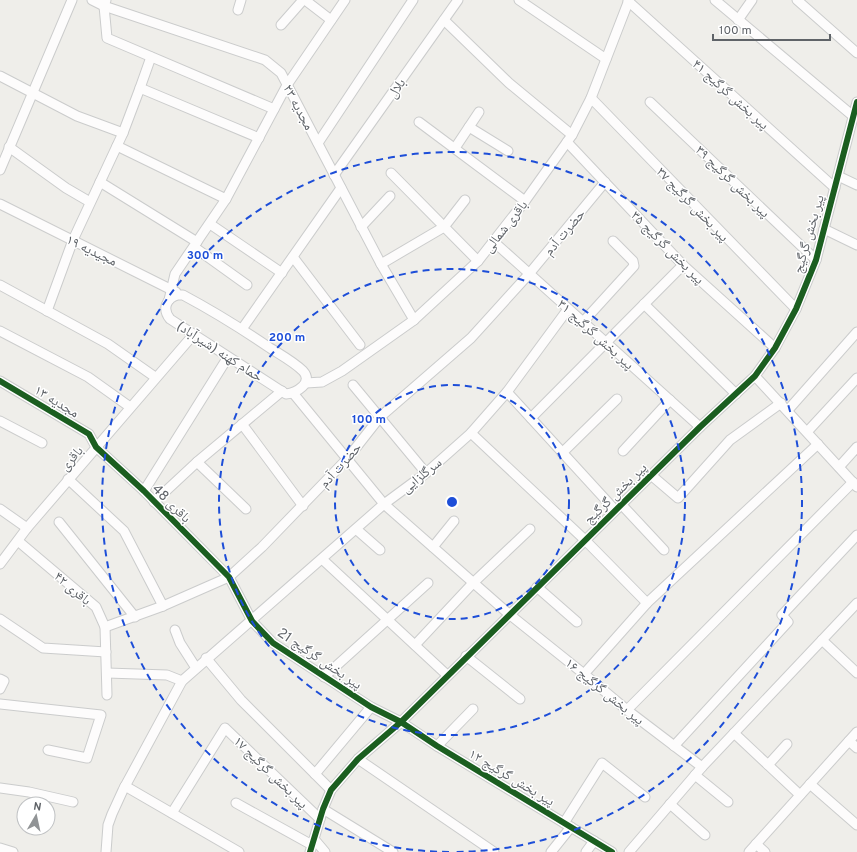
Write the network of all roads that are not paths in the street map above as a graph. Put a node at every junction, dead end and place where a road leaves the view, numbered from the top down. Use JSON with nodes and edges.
{"nodes":[{"id":1,"x":72,"y":0,"type":"edge"},
{"id":2,"x":92,"y":0,"type":"edge"},
{"id":3,"x":241,"y":0,"type":"edge"},
{"id":4,"x":304,"y":0,"type":"edge"},
{"id":5,"x":345,"y":0,"type":"edge"},
{"id":6,"x":413,"y":0,"type":"edge"},
{"id":7,"x":458,"y":0,"type":"edge"},
{"id":8,"x":520,"y":0,"type":"edge"},
{"id":9,"x":629,"y":0,"type":"edge"},
{"id":10,"x":715,"y":0,"type":"edge"},
{"id":11,"x":752,"y":0,"type":"edge"},
{"id":12,"x":801,"y":1,"type":"edge"},
{"id":13,"x":105,"y":3,"type":"edge"},
{"id":14,"x":238,"y":10,"type":"dead end"},
{"id":15,"x":331,"y":20,"type":"junction"},
{"id":16,"x":444,"y":20,"type":"junction"},
{"id":17,"x":738,"y":20,"type":"junction"},
{"id":18,"x":281,"y":25,"type":"dead end"},
{"id":19,"x":857,"y":53,"type":"edge"},
{"id":20,"x":151,"y":57,"type":"junction"},
{"id":21,"x":606,"y":59,"type":"junction"},
{"id":22,"x":0,"y":76,"type":"edge"},
{"id":23,"x":287,"y":85,"type":"junction"},
{"id":24,"x":140,"y":88,"type":"junction"},
{"id":25,"x":32,"y":93,"type":"junction"},
{"id":26,"x":590,"y":98,"type":"junction"},
{"id":27,"x":650,"y":102,"type":"dead end"},
{"id":28,"x":857,"y":102,"type":"edge"},
{"id":29,"x":274,"y":109,"type":"junction"},
{"id":30,"x":479,"y":112,"type":"dead end"},
{"id":31,"x":852,"y":116,"type":"junction"},
{"id":32,"x":419,"y":122,"type":"dead end"},
{"id":33,"x":469,"y":127,"type":"junction"},
{"id":34,"x":854,"y":127,"type":"edge"},
{"id":35,"x":123,"y":133,"type":"junction"},
{"id":36,"x":259,"y":138,"type":"junction"},
{"id":37,"x":569,"y":138,"type":"junction"},
{"id":38,"x":318,"y":143,"type":"junction"},
{"id":39,"x":116,"y":146,"type":"junction"},
{"id":40,"x":9,"y":147,"type":"junction"},
{"id":41,"x":455,"y":148,"type":"junction"},
{"id":42,"x":508,"y":151,"type":"dead end"},
{"id":43,"x":0,"y":170,"type":"edge"},
{"id":44,"x":391,"y":172,"type":"dead end"},
{"id":45,"x":334,"y":175,"type":"junction"},
{"id":46,"x":838,"y":176,"type":"junction"},
{"id":47,"x":100,"y":182,"type":"junction"},
{"id":48,"x":605,"y":182,"type":"junction"},
{"id":49,"x":857,"y":185,"type":"edge"},
{"id":50,"x":341,"y":188,"type":"junction"},
{"id":51,"x":834,"y":188,"type":"junction"},
{"id":52,"x":390,"y":196,"type":"dead end"},
{"id":53,"x":226,"y":199,"type":"junction"},
{"id":54,"x":465,"y":200,"type":"dead end"},
{"id":55,"x":525,"y":200,"type":"junction"},
{"id":56,"x":90,"y":202,"type":"junction"},
{"id":57,"x":0,"y":204,"type":"edge"},
{"id":58,"x":210,"y":224,"type":"junction"},
{"id":59,"x":361,"y":227,"type":"junction"},
{"id":60,"x":444,"y":227,"type":"junction"},
{"id":61,"x":824,"y":229,"type":"junction"},
{"id":62,"x":73,"y":240,"type":"junction"},
{"id":63,"x":493,"y":241,"type":"junction"},
{"id":64,"x":613,"y":241,"type":"dead end"},
{"id":65,"x":196,"y":245,"type":"junction"},
{"id":66,"x":857,"y":245,"type":"edge"},
{"id":67,"x":293,"y":257,"type":"junction"},
{"id":68,"x":816,"y":260,"type":"junction"},
{"id":69,"x":478,"y":261,"type":"junction"},
{"id":70,"x":381,"y":264,"type":"junction"},
{"id":71,"x":683,"y":265,"type":"junction"},
{"id":72,"x":282,"y":273,"type":"junction"},
{"id":73,"x":529,"y":274,"type":"junction"},
{"id":74,"x":0,"y":284,"type":"edge"},
{"id":75,"x":247,"y":285,"type":"dead end"},
{"id":76,"x":171,"y":289,"type":"junction"},
{"id":77,"x":183,"y":295,"type":"junction"},
{"id":78,"x":169,"y":300,"type":"junction"},
{"id":79,"x":644,"y":304,"type":"junction"},
{"id":80,"x":568,"y":309,"type":"junction"},
{"id":81,"x":796,"y":309,"type":"junction"},
{"id":82,"x":47,"y":311,"type":"junction"},
{"id":83,"x":414,"y":320,"type":"junction"},
{"id":84,"x":583,"y":322,"type":"junction"},
{"id":85,"x":242,"y":330,"type":"junction"},
{"id":86,"x":0,"y":331,"type":"edge"},
{"id":87,"x":857,"y":332,"type":"edge"},
{"id":88,"x":194,"y":334,"type":"junction"},
{"id":89,"x":605,"y":342,"type":"junction"},
{"id":90,"x":360,"y":345,"type":"dead end"},
{"id":91,"x":775,"y":348,"type":"junction"},
{"id":92,"x":228,"y":357,"type":"junction"},
{"id":93,"x":755,"y":376,"type":"junction"},
{"id":94,"x":156,"y":377,"type":"junction"},
{"id":95,"x":857,"y":378,"type":"edge"},
{"id":96,"x":0,"y":381,"type":"edge"},
{"id":97,"x":306,"y":383,"type":"junction"},
{"id":98,"x":353,"y":385,"type":"dead end"},
{"id":99,"x":282,"y":392,"type":"junction"},
{"id":100,"x":506,"y":392,"type":"junction"},
{"id":101,"x":293,"y":393,"type":"junction"},
{"id":102,"x":736,"y":394,"type":"junction"},
{"id":103,"x":617,"y":399,"type":"dead end"},
{"id":104,"x":670,"y":400,"type":"junction"},
{"id":105,"x":785,"y":406,"type":"junction"},
{"id":106,"x":130,"y":408,"type":"junction"},
{"id":107,"x":380,"y":418,"type":"junction"},
{"id":108,"x":531,"y":418,"type":"junction"},
{"id":109,"x":0,"y":421,"type":"edge"},
{"id":110,"x":242,"y":424,"type":"junction"},
{"id":111,"x":700,"y":427,"type":"junction"},
{"id":112,"x":808,"y":432,"type":"junction"},
{"id":113,"x":471,"y":433,"type":"junction"},
{"id":114,"x":42,"y":443,"type":"dead end"},
{"id":115,"x":818,"y":444,"type":"junction"},
{"id":116,"x":96,"y":447,"type":"junction"},
{"id":117,"x":857,"y":447,"type":"edge"},
{"id":118,"x":623,"y":451,"type":"dead end"},
{"id":119,"x":562,"y":453,"type":"junction"},
{"id":120,"x":347,"y":459,"type":"junction"},
{"id":121,"x":197,"y":462,"type":"junction"},
{"id":122,"x":839,"y":467,"type":"junction"},
{"id":123,"x":426,"y":473,"type":"junction"},
{"id":124,"x":651,"y":475,"type":"junction"},
{"id":125,"x":68,"y":479,"type":"junction"},
{"id":126,"x":855,"y":485,"type":"edge"},
{"id":127,"x":144,"y":491,"type":"junction"},
{"id":128,"x":154,"y":502,"type":"junction"},
{"id":129,"x":384,"y":504,"type":"junction"},
{"id":130,"x":303,"y":506,"type":"junction"},
{"id":131,"x":618,"y":507,"type":"junction"},
{"id":132,"x":0,"y":509,"type":"edge"},
{"id":133,"x":246,"y":509,"type":"dead end"},
{"id":134,"x":454,"y":521,"type":"dead end"},
{"id":135,"x":59,"y":522,"type":"dead end"},
{"id":136,"x":27,"y":528,"type":"junction"},
{"id":137,"x":356,"y":529,"type":"junction"},
{"id":138,"x":530,"y":529,"type":"dead end"},
{"id":139,"x":857,"y":535,"type":"edge"},
{"id":140,"x":585,"y":540,"type":"junction"},
{"id":141,"x":18,"y":541,"type":"junction"},
{"id":142,"x":433,"y":547,"type":"junction"},
{"id":143,"x":380,"y":550,"type":"dead end"},
{"id":144,"x":664,"y":550,"type":"dead end"},
{"id":145,"x":322,"y":559,"type":"junction"},
{"id":146,"x":0,"y":564,"type":"edge"},
{"id":147,"x":229,"y":577,"type":"junction"},
{"id":148,"x":428,"y":583,"type":"dead end"},
{"id":149,"x":473,"y":583,"type":"junction"},
{"id":150,"x":537,"y":587,"type":"junction"},
{"id":151,"x":647,"y":603,"type":"junction"},
{"id":152,"x":857,"y":603,"type":"edge"},
{"id":153,"x":163,"y":606,"type":"junction"},
{"id":154,"x":509,"y":614,"type":"junction"},
{"id":155,"x":135,"y":616,"type":"junction"},
{"id":156,"x":0,"y":619,"type":"edge"},
{"id":157,"x":387,"y":620,"type":"junction"},
{"id":158,"x":252,"y":621,"type":"junction"},
{"id":159,"x":577,"y":622,"type":"dead end"},
{"id":160,"x":105,"y":627,"type":"junction"},
{"id":161,"x":175,"y":630,"type":"dead end"},
{"id":162,"x":822,"y":640,"type":"junction"},
{"id":163,"x":415,"y":645,"type":"junction"},
{"id":164,"x":106,"y":652,"type":"junction"},
{"id":165,"x":466,"y":656,"type":"junction"},
{"id":166,"x":206,"y":658,"type":"junction"},
{"id":167,"x":196,"y":668,"type":"junction"},
{"id":168,"x":107,"y":673,"type":"junction"},
{"id":169,"x":857,"y":673,"type":"edge"},
{"id":170,"x":584,"y":674,"type":"junction"},
{"id":171,"x":447,"y":675,"type":"junction"},
{"id":172,"x":324,"y":677,"type":"junction"},
{"id":173,"x":0,"y":679,"type":"edge"},
{"id":174,"x":182,"y":681,"type":"junction"},
{"id":175,"x":0,"y":689,"type":"edge"},
{"id":176,"x":107,"y":695,"type":"dead end"},
{"id":177,"x":520,"y":700,"type":"dead end"},
{"id":178,"x":0,"y":704,"type":"edge"},
{"id":179,"x":371,"y":707,"type":"junction"},
{"id":180,"x":473,"y":709,"type":"dead end"},
{"id":181,"x":627,"y":710,"type":"junction"},
{"id":182,"x":401,"y":722,"type":"junction"},
{"id":183,"x":857,"y":732,"type":"edge"},
{"id":184,"x":734,"y":733,"type":"junction"},
{"id":185,"x":849,"y":741,"type":"junction"},
{"id":186,"x":787,"y":744,"type":"dead end"},
{"id":187,"x":437,"y":746,"type":"junction"},
{"id":188,"x":674,"y":746,"type":"junction"},
{"id":189,"x":857,"y":748,"type":"edge"},
{"id":190,"x":48,"y":750,"type":"dead end"},
{"id":191,"x":358,"y":759,"type":"junction"},
{"id":192,"x":768,"y":765,"type":"junction"},
{"id":193,"x":702,"y":767,"type":"junction"},
{"id":194,"x":315,"y":774,"type":"junction"},
{"id":195,"x":695,"y":775,"type":"junction"},
{"id":196,"x":810,"y":784,"type":"junction"},
{"id":197,"x":125,"y":786,"type":"junction"},
{"id":198,"x":0,"y":788,"type":"edge"},
{"id":199,"x":331,"y":790,"type":"junction"},
{"id":200,"x":800,"y":795,"type":"junction"},
{"id":201,"x":645,"y":797,"type":"dead end"},
{"id":202,"x":73,"y":802,"type":"dead end"},
{"id":203,"x":728,"y":802,"type":"dead end"},
{"id":204,"x":236,"y":803,"type":"dead end"},
{"id":205,"x":670,"y":804,"type":"junction"},
{"id":206,"x":323,"y":809,"type":"junction"},
{"id":207,"x":172,"y":813,"type":"junction"},
{"id":208,"x":320,"y":819,"type":"junction"},
{"id":209,"x":568,"y":825,"type":"junction"},
{"id":210,"x":857,"y":825,"type":"edge"},
{"id":211,"x":705,"y":835,"type":"dead end"},
{"id":212,"x":594,"y":841,"type":"junction"},
{"id":213,"x":756,"y":844,"type":"junction"},
{"id":214,"x":312,"y":845,"type":"edge"},
{"id":215,"x":0,"y":848,"type":"edge"},
{"id":216,"x":13,"y":852,"type":"edge"},
{"id":217,"x":106,"y":852,"type":"edge"},
{"id":218,"x":239,"y":852,"type":"edge"},
{"id":219,"x":325,"y":852,"type":"edge"},
{"id":220,"x":393,"y":852,"type":"edge"},
{"id":221,"x":494,"y":852,"type":"edge"},
{"id":222,"x":551,"y":852,"type":"edge"},
{"id":223,"x":586,"y":852,"type":"edge"},
{"id":224,"x":612,"y":852,"type":"edge"},
{"id":225,"x":629,"y":852,"type":"edge"},
{"id":226,"x":749,"y":852,"type":"edge"},
{"id":227,"x":765,"y":852,"type":"edge"}],
"edges":[{"from":1,"to":25,"type":"street"},
{"from":2,"to":13,"type":"street","name":"مجدیه ۲۳"},
{"from":3,"to":14,"type":"street"},
{"from":4,"to":15,"type":"street"},
{"from":4,"to":18,"type":"street"},
{"from":5,"to":15,"type":"street"},
{"from":6,"to":38,"type":"street"},
{"from":7,"to":16,"type":"street","name":"بلال"},
{"from":8,"to":21,"type":"street"},
{"from":9,"to":21,"type":"street","name":"باقری شمالی"},
{"from":9,"to":51,"type":"street","name":"پیر بخش گرگیج ۴۱"},
{"from":10,"to":17,"type":"street"},
{"from":11,"to":17,"type":"street"},
{"from":12,"to":19,"type":"street"},
{"from":13,"to":20,"type":"street"},
{"from":13,"to":23,"type":"street","name":"مجدیه ۲۳"},
{"from":15,"to":23,"type":"street"},
{"from":16,"to":37,"type":"street","name":"پیر بخش گرگیج ۳۵"},
{"from":16,"to":45,"type":"street","name":"بلال"},
{"from":17,"to":31,"type":"street"},
{"from":20,"to":24,"type":"street"},
{"from":20,"to":29,"type":"street"},
{"from":21,"to":26,"type":"street","name":"باقری شمالی"},
{"from":22,"to":25,"type":"street"},
{"from":23,"to":29,"type":"street"},
{"from":23,"to":38,"type":"street","name":"مجدیه ۲۳"},
{"from":24,"to":35,"type":"street"},
{"from":24,"to":36,"type":"street"},
{"from":25,"to":35,"type":"street"},
{"from":25,"to":40,"type":"street"},
{"from":26,"to":37,"type":"street","name":"باقری شمالی"},
{"from":26,"to":81,"type":"street","name":"پیر بخش گرگیج ۳۷"},
{"from":27,"to":68,"type":"street","name":"پیر بخش گرگیج ۳۹"},
{"from":28,"to":31,"type":"street","name":"پیر بخش گرگیج"},
{"from":29,"to":36,"type":"street"},
{"from":30,"to":33,"type":"street"},
{"from":31,"to":34,"type":"street","name":"پیر بخش گرگیج"},
{"from":32,"to":41,"type":"street"},
{"from":33,"to":41,"type":"street"},
{"from":33,"to":42,"type":"street"},
{"from":34,"to":46,"type":"street","name":"پیر بخش گرگیج"},
{"from":35,"to":39,"type":"street"},
{"from":36,"to":53,"type":"street"},
{"from":37,"to":48,"type":"street","name":"پیر بخش گرگیج ۳۵"},
{"from":37,"to":55,"type":"street","name":"باقری شمالی"},
{"from":38,"to":45,"type":"street","name":"مجدیه ۲۳"},
{"from":39,"to":47,"type":"street"},
{"from":39,"to":53,"type":"street"},
{"from":40,"to":43,"type":"street"},
{"from":40,"to":56,"type":"street"},
{"from":41,"to":55,"type":"street"},
{"from":44,"to":60,"type":"street"},
{"from":45,"to":50,"type":"street","name":"مجدیه ۲۳"},
{"from":46,"to":49,"type":"street"},
{"from":46,"to":51,"type":"street","name":"پیر بخش گرگیج"},
{"from":47,"to":56,"type":"street"},
{"from":47,"to":65,"type":"street"},
{"from":48,"to":71,"type":"street","name":"پیر بخش گرگیج ۳۵"},
{"from":48,"to":73,"type":"street","name":"حضرت آدم"},
{"from":50,"to":59,"type":"street","name":"مجدیه ۲۳"},
{"from":50,"to":67,"type":"street"},
{"from":51,"to":61,"type":"street","name":"پیر بخش گرگیج"},
{"from":52,"to":59,"type":"street"},
{"from":53,"to":58,"type":"street"},
{"from":54,"to":60,"type":"street"},
{"from":55,"to":63,"type":"street","name":"باقری شمالی"},
{"from":56,"to":62,"type":"street"},
{"from":57,"to":62,"type":"street","name":"مجیدیه ۱۹"},
{"from":58,"to":65,"type":"street"},
{"from":58,"to":72,"type":"street"},
{"from":59,"to":70,"type":"street","name":"مجدیه ۲۳"},
{"from":60,"to":69,"type":"street"},
{"from":60,"to":70,"type":"street"},
{"from":61,"to":66,"type":"street"},
{"from":61,"to":68,"type":"street","name":"پیر بخش گرگیج"},
{"from":62,"to":76,"type":"street","name":"مجیدیه ۱۹"},
{"from":62,"to":82,"type":"street"},
{"from":63,"to":69,"type":"street","name":"باقری شمالی"},
{"from":63,"to":73,"type":"street","name":"پیر بخش گرگیج ۳۱"},
{"from":64,"to":84,"type":"street"},
{"from":65,"to":75,"type":"street"},
{"from":65,"to":76,"type":"street"},
{"from":67,"to":72,"type":"street"},
{"from":67,"to":90,"type":"street"},
{"from":68,"to":81,"type":"street","name":"پیر بخش گرگیج"},
{"from":69,"to":83,"type":"street","name":"باقری شمالی"},
{"from":70,"to":83,"type":"street","name":"مجدیه ۲۳"},
{"from":71,"to":79,"type":"street"},
{"from":71,"to":91,"type":"street","name":"پیر بخش گرگیج ۳۵"},
{"from":72,"to":85,"type":"street"},
{"from":73,"to":80,"type":"street","name":"پیر بخش گرگیج ۳۱"},
{"from":73,"to":107,"type":"street","name":"حضرت آدم"},
{"from":74,"to":82,"type":"street"},
{"from":76,"to":77,"type":"street","name":"مجیدیه ۱۹"},
{"from":76,"to":78,"type":"street"},
{"from":77,"to":78,"type":"street"},
{"from":77,"to":85,"type":"street","name":"حمام کهنه (شیرآباد)"},
{"from":78,"to":88,"type":"street","name":"حمام کهنه (شیرآباد)"},
{"from":79,"to":89,"type":"street"},
{"from":79,"to":102,"type":"street"},
{"from":80,"to":84,"type":"street","name":"پیر بخش گرگیج ۳۱"},
{"from":80,"to":100,"type":"street","name":"سرگلزایی"},
{"from":81,"to":91,"type":"street","name":"پیر بخش گرگیج"},
{"from":82,"to":94,"type":"street"},
{"from":83,"to":97,"type":"street","name":"باقری شمالی"},
{"from":84,"to":89,"type":"street","name":"پیر بخش گرگیج ۳۱"},
{"from":85,"to":97,"type":"street","name":"حمام کهنه (شیرآباد)"},
{"from":86,"to":106,"type":"street"},
{"from":87,"to":105,"type":"street"},
{"from":88,"to":92,"type":"street","name":"حمام کهنه (شیرآباد)"},
{"from":88,"to":94,"type":"street","name":"باقری"},
{"from":89,"to":104,"type":"street","name":"پیر بخش گرگیج ۳۱"},
{"from":89,"to":108,"type":"street"},
{"from":91,"to":93,"type":"street","name":"پیر بخش گرگیج"},
{"from":92,"to":99,"type":"street","name":"حمام کهنه (شیرآباد)"},
{"from":92,"to":127,"type":"street"},
{"from":93,"to":102,"type":"street","name":"پیر بخش گرگیج"},
{"from":93,"to":105,"type":"street"},
{"from":94,"to":106,"type":"street","name":"باقری"},
{"from":95,"to":112,"type":"street"},
{"from":96,"to":116,"type":"street","name":"مجدیه ۱۳"},
{"from":97,"to":101,"type":"street"},
{"from":98,"to":107,"type":"street"},
{"from":99,"to":101,"type":"street","name":"حمام کهنه (شیرآباد)"},
{"from":99,"to":110,"type":"street"},
{"from":100,"to":108,"type":"street"},
{"from":100,"to":113,"type":"street","name":"سرگلزایی"},
{"from":101,"to":120,"type":"street","name":"پیر بخش گرگیج ۱۶"},
{"from":102,"to":111,"type":"street","name":"پیر بخش گرگیج"},
{"from":103,"to":119,"type":"street"},
{"from":104,"to":111,"type":"street","name":"پیر بخش گرگیج ۳۱"},
{"from":104,"to":118,"type":"street"},
{"from":105,"to":112,"type":"street"},
{"from":105,"to":124,"type":"street"},
{"from":106,"to":116,"type":"street","name":"باقری"},
{"from":107,"to":120,"type":"street","name":"حضرت آدم"},
{"from":107,"to":123,"type":"street"},
{"from":108,"to":119,"type":"street"},
{"from":109,"to":114,"type":"street"},
{"from":110,"to":121,"type":"street"},
{"from":110,"to":130,"type":"street"},
{"from":111,"to":124,"type":"street","name":"پیر بخش گرگیج"},
{"from":112,"to":115,"type":"street"},
{"from":113,"to":123,"type":"street","name":"سرگلزایی"},
{"from":113,"to":140,"type":"street"},
{"from":115,"to":122,"type":"street"},
{"from":115,"to":151,"type":"street"},
{"from":116,"to":125,"type":"street","name":"باقری"},
{"from":116,"to":127,"type":"street","name":"باقری 48"},
{"from":117,"to":122,"type":"street"},
{"from":119,"to":131,"type":"street"},
{"from":120,"to":129,"type":"street","name":"پیر بخش گرگیج ۱۶"},
{"from":120,"to":130,"type":"street","name":"حضرت آدم"},
{"from":121,"to":128,"type":"street"},
{"from":121,"to":133,"type":"street"},
{"from":122,"to":126,"type":"street"},
{"from":123,"to":129,"type":"street","name":"سرگلزایی"},
{"from":124,"to":131,"type":"street","name":"پیر بخش گرگیج"},
{"from":125,"to":136,"type":"street","name":"باقری"},
{"from":125,"to":153,"type":"street"},
{"from":126,"to":181,"type":"street"},
{"from":127,"to":128,"type":"street","name":"باقری 48"},
{"from":128,"to":147,"type":"street","name":"باقری 48"},
{"from":129,"to":137,"type":"street","name":"سرگلزایی"},
{"from":129,"to":142,"type":"street","name":"پیر بخش گرگیج ۱۶"},
{"from":130,"to":147,"type":"street","name":"حضرت آدم"},
{"from":131,"to":140,"type":"street","name":"پیر بخش گرگیج"},
{"from":131,"to":144,"type":"street"},
{"from":132,"to":136,"type":"street"},
{"from":134,"to":142,"type":"street"},
{"from":135,"to":155,"type":"street"},
{"from":136,"to":141,"type":"street","name":"باقری"},
{"from":137,"to":143,"type":"street"},
{"from":137,"to":145,"type":"street","name":"سرگلزایی"},
{"from":138,"to":149,"type":"street"},
{"from":139,"to":188,"type":"street"},
{"from":140,"to":150,"type":"street","name":"پیر بخش گرگیج"},
{"from":140,"to":151,"type":"street"},
{"from":141,"to":146,"type":"street","name":"باقری"},
{"from":141,"to":160,"type":"street","name":"باقری ۴۲"},
{"from":142,"to":149,"type":"street","name":"پیر بخش گرگیج ۱۶"},
{"from":145,"to":157,"type":"street"},
{"from":145,"to":158,"type":"street","name":"سرگلزایی"},
{"from":147,"to":153,"type":"street","name":"حضرت آدم"},
{"from":147,"to":158,"type":"street","name":"پیر بخش گرگیج 21"},
{"from":148,"to":157,"type":"street"},
{"from":149,"to":154,"type":"street","name":"پیر بخش گرگیج ۱۶"},
{"from":149,"to":163,"type":"street"},
{"from":150,"to":154,"type":"street","name":"پیر بخش گرگیج"},
{"from":150,"to":159,"type":"street"},
{"from":151,"to":170,"type":"street"},
{"from":152,"to":162,"type":"street"},
{"from":153,"to":155,"type":"street","name":"حضرت آدم"},
{"from":154,"to":165,"type":"street","name":"پیر بخش گرگیج"},
{"from":154,"to":170,"type":"street","name":"پیر بخش گرگیج ۱۶"},
{"from":155,"to":160,"type":"street","name":"حضرت آدم"},
{"from":156,"to":164,"type":"street"},
{"from":157,"to":163,"type":"street"},
{"from":157,"to":172,"type":"street"},
{"from":158,"to":166,"type":"street","name":"سرگلزایی"},
{"from":158,"to":172,"type":"street","name":"پیر بخش گرگیج 21"},
{"from":160,"to":164,"type":"street","name":"باقری ۴۲"},
{"from":161,"to":167,"type":"street"},
{"from":162,"to":169,"type":"street"},
{"from":162,"to":184,"type":"street"},
{"from":163,"to":171,"type":"street"},
{"from":164,"to":168,"type":"street","name":"باقری ۴۲"},
{"from":165,"to":171,"type":"street","name":"پیر بخش گرگیج"},
{"from":165,"to":177,"type":"street"},
{"from":166,"to":167,"type":"street","name":"سرگلزایی"},
{"from":166,"to":194,"type":"street"},
{"from":167,"to":174,"type":"street","name":"سرگلزایی"},
{"from":168,"to":174,"type":"street"},
{"from":168,"to":176,"type":"street","name":"باقری ۴۲"},
{"from":170,"to":181,"type":"street","name":"پیر بخش گرگیج ۱۶"},
{"from":171,"to":182,"type":"street","name":"پیر بخش گرگیج"},
{"from":172,"to":179,"type":"street","name":"پیر بخش گرگیج 21"},
{"from":173,"to":175,"type":"street"},
{"from":174,"to":197,"type":"street","name":"سرگلزایی"},
{"from":178,"to":190,"type":"street"},
{"from":179,"to":182,"type":"street","name":"پیر بخش گرگیج 21"},
{"from":179,"to":194,"type":"street"},
{"from":180,"to":187,"type":"street"},
{"from":181,"to":188,"type":"street","name":"پیر بخش گرگیج ۱۶"},
{"from":182,"to":187,"type":"street","name":"پیر بخش گرگیج ۱۲"},
{"from":182,"to":191,"type":"street","name":"پیر بخش گرگیج"},
{"from":183,"to":185,"type":"street"},
{"from":184,"to":192,"type":"street"},
{"from":184,"to":193,"type":"street"},
{"from":185,"to":189,"type":"street"},
{"from":185,"to":196,"type":"street"},
{"from":186,"to":192,"type":"street"},
{"from":187,"to":209,"type":"street","name":"پیر بخش گرگیج ۱۲"},
{"from":188,"to":193,"type":"street","name":"پیر بخش گرگیج ۱۶"},
{"from":191,"to":199,"type":"street","name":"پیر بخش گرگیج"},
{"from":191,"to":221,"type":"street"},
{"from":192,"to":200,"type":"street"},
{"from":193,"to":195,"type":"street"},
{"from":194,"to":199,"type":"street"},
{"from":195,"to":203,"type":"street"},
{"from":195,"to":205,"type":"street"},
{"from":196,"to":200,"type":"street"},
{"from":196,"to":210,"type":"street"},
{"from":197,"to":207,"type":"street"},
{"from":197,"to":217,"type":"street","name":"سرگلزایی"},
{"from":198,"to":202,"type":"street"},
{"from":199,"to":206,"type":"street","name":"پیر بخش گرگیج"},
{"from":200,"to":213,"type":"street"},
{"from":201,"to":209,"type":"street"},
{"from":204,"to":214,"type":"street"},
{"from":205,"to":211,"type":"street"},
{"from":205,"to":225,"type":"street"},
{"from":206,"to":208,"type":"street","name":"پیر بخش گرگیج"},
{"from":206,"to":220,"type":"street"},
{"from":207,"to":208,"type":"street","name":"پیر بخش گرگیج ۱۷"},
{"from":207,"to":218,"type":"street"},
{"from":208,"to":214,"type":"street","name":"پیر بخش گرگیج"},
{"from":209,"to":212,"type":"street","name":"پیر بخش گرگیج ۱۲"},
{"from":209,"to":222,"type":"street"},
{"from":212,"to":223,"type":"street"},
{"from":212,"to":224,"type":"street","name":"پیر بخش گرگیج ۱۲"},
{"from":213,"to":226,"type":"street"},
{"from":213,"to":227,"type":"street"},
{"from":214,"to":219,"type":"street"},
{"from":215,"to":216,"type":"street"}]}
